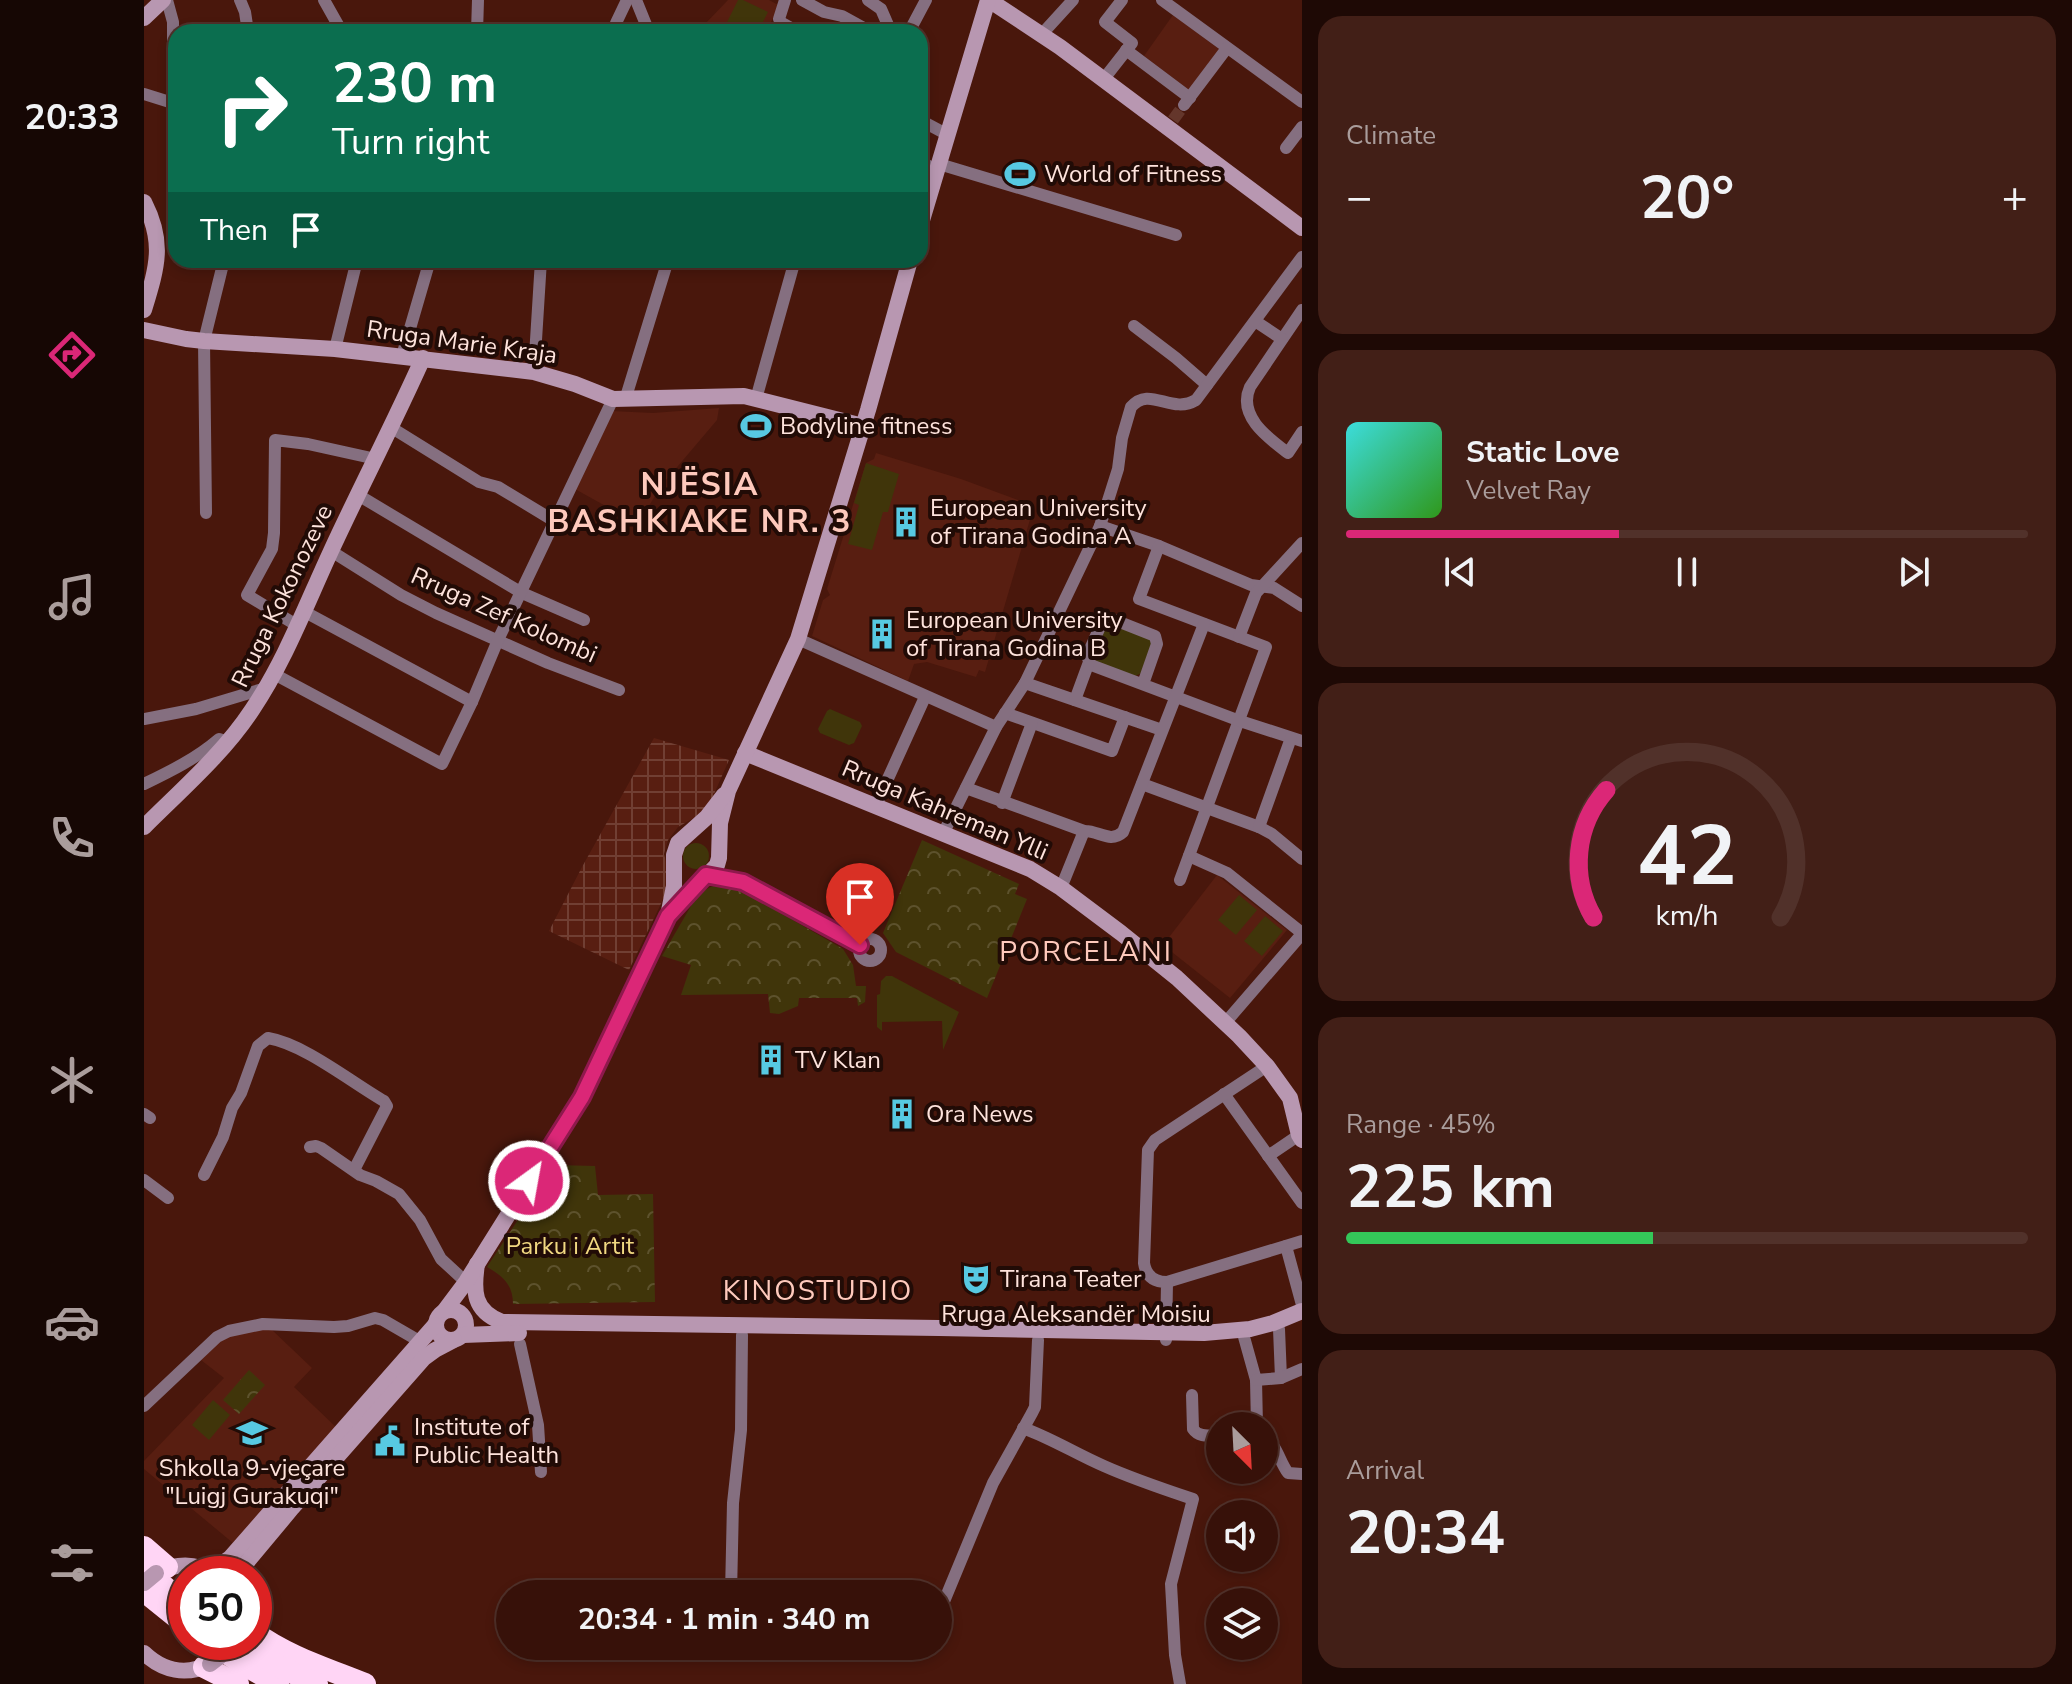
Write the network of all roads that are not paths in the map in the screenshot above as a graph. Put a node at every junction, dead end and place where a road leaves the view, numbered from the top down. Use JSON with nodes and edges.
{"nodes":[{"id":1,"x":165,"y":0,"type":"edge"},
{"id":2,"x":240,"y":0,"type":"edge"},
{"id":3,"x":324,"y":0,"type":"edge"},
{"id":4,"x":478,"y":0,"type":"edge"},
{"id":5,"x":627,"y":0,"type":"edge"},
{"id":6,"x":636,"y":0,"type":"edge"},
{"id":7,"x":785,"y":0,"type":"edge"},
{"id":8,"x":802,"y":0,"type":"edge"},
{"id":9,"x":868,"y":0,"type":"edge"},
{"id":10,"x":926,"y":0,"type":"edge"},
{"id":11,"x":989,"y":0,"type":"edge"},
{"id":12,"x":1073,"y":0,"type":"edge"},
{"id":13,"x":1122,"y":0,"type":"edge"},
{"id":14,"x":1162,"y":0,"type":"edge"},
{"id":15,"x":1178,"y":5,"type":"edge"},
{"id":16,"x":144,"y":18,"type":"edge"},
{"id":17,"x":173,"y":24,"type":"edge"},
{"id":18,"x":247,"y":24,"type":"edge"},
{"id":19,"x":338,"y":24,"type":"edge"},
{"id":20,"x":477,"y":24,"type":"edge"},
{"id":21,"x":616,"y":24,"type":"edge"},
{"id":22,"x":646,"y":24,"type":"edge"},
{"id":23,"x":784,"y":24,"type":"edge"},
{"id":24,"x":856,"y":24,"type":"edge"},
{"id":25,"x":888,"y":24,"type":"edge"},
{"id":26,"x":913,"y":24,"type":"edge"},
{"id":27,"x":1042,"y":34,"type":"junction"},
{"id":28,"x":1227,"y":48,"type":"junction"},
{"id":29,"x":1126,"y":50,"type":"junction"},
{"id":30,"x":1103,"y":80,"type":"junction"},
{"id":31,"x":144,"y":94,"type":"edge"},
{"id":32,"x":168,"y":102,"type":"edge"},
{"id":33,"x":1302,"y":102,"type":"edge"},
{"id":34,"x":928,"y":124,"type":"edge"},
{"id":35,"x":1302,"y":127,"type":"edge"},
{"id":36,"x":948,"y":135,"type":"junction"},
{"id":37,"x":1286,"y":148,"type":"dead end"},
{"id":38,"x":928,"y":164,"type":"edge"},
{"id":39,"x":938,"y":167,"type":"junction"},
{"id":40,"x":928,"y":200,"type":"edge"},
{"id":41,"x":144,"y":202,"type":"edge"},
{"id":42,"x":1302,"y":228,"type":"edge"},
{"id":43,"x":1176,"y":235,"type":"dead end"},
{"id":44,"x":1302,"y":257,"type":"edge"},
{"id":45,"x":222,"y":268,"type":"edge"},
{"id":46,"x":355,"y":268,"type":"edge"},
{"id":47,"x":428,"y":268,"type":"edge"},
{"id":48,"x":540,"y":268,"type":"edge"},
{"id":49,"x":665,"y":268,"type":"edge"},
{"id":50,"x":793,"y":268,"type":"edge"},
{"id":51,"x":908,"y":268,"type":"edge"},
{"id":52,"x":144,"y":310,"type":"edge"},
{"id":53,"x":1302,"y":310,"type":"edge"},
{"id":54,"x":1255,"y":321,"type":"junction"},
{"id":55,"x":1134,"y":326,"type":"dead end"},
{"id":56,"x":144,"y":330,"type":"edge"},
{"id":57,"x":1282,"y":339,"type":"junction"},
{"id":58,"x":204,"y":341,"type":"junction"},
{"id":59,"x":335,"y":349,"type":"junction"},
{"id":60,"x":402,"y":356,"type":"junction"},
{"id":61,"x":423,"y":358,"type":"junction"},
{"id":62,"x":534,"y":372,"type":"junction"},
{"id":63,"x":1207,"y":385,"type":"junction"},
{"id":64,"x":619,"y":399,"type":"junction"},
{"id":65,"x":756,"y":399,"type":"junction"},
{"id":66,"x":863,"y":426,"type":"junction"},
{"id":67,"x":392,"y":428,"type":"junction"},
{"id":68,"x":1302,"y":432,"type":"edge"},
{"id":69,"x":376,"y":459,"type":"junction"},
{"id":70,"x":358,"y":495,"type":"junction"},
{"id":71,"x":206,"y":513,"type":"dead end"},
{"id":72,"x":556,"y":522,"type":"junction"},
{"id":73,"x":1100,"y":526,"type":"junction"},
{"id":74,"x":1302,"y":543,"type":"edge"},
{"id":75,"x":1159,"y":546,"type":"junction"},
{"id":76,"x":331,"y":551,"type":"junction"},
{"id":77,"x":1262,"y":586,"type":"junction"},
{"id":78,"x":522,"y":593,"type":"junction"},
{"id":79,"x":1302,"y":606,"type":"edge"},
{"id":80,"x":301,"y":619,"type":"junction"},
{"id":81,"x":584,"y":620,"type":"dead end"},
{"id":82,"x":1204,"y":624,"type":"junction"},
{"id":83,"x":1239,"y":637,"type":"junction"},
{"id":84,"x":798,"y":639,"type":"junction"},
{"id":85,"x":498,"y":640,"type":"junction"},
{"id":86,"x":1089,"y":662,"type":"junction"},
{"id":87,"x":270,"y":681,"type":"junction"},
{"id":88,"x":1025,"y":683,"type":"junction"},
{"id":89,"x":1143,"y":684,"type":"junction"},
{"id":90,"x":619,"y":690,"type":"dead end"},
{"id":91,"x":1176,"y":696,"type":"junction"},
{"id":92,"x":925,"y":697,"type":"junction"},
{"id":93,"x":1075,"y":700,"type":"junction"},
{"id":94,"x":472,"y":702,"type":"junction"},
{"id":95,"x":1005,"y":713,"type":"junction"},
{"id":96,"x":1125,"y":717,"type":"junction"},
{"id":97,"x":144,"y":719,"type":"edge"},
{"id":98,"x":1240,"y":721,"type":"junction"},
{"id":99,"x":1032,"y":723,"type":"junction"},
{"id":100,"x":996,"y":727,"type":"junction"},
{"id":101,"x":1162,"y":730,"type":"junction"},
{"id":102,"x":1296,"y":740,"type":"edge"},
{"id":103,"x":228,"y":742,"type":"junction"},
{"id":104,"x":745,"y":753,"type":"junction"},
{"id":105,"x":144,"y":784,"type":"edge"},
{"id":106,"x":1142,"y":784,"type":"junction"},
{"id":107,"x":966,"y":788,"type":"junction"},
{"id":108,"x":728,"y":791,"type":"junction"},
{"id":109,"x":1002,"y":803,"type":"junction"},
{"id":110,"x":876,"y":805,"type":"junction"},
{"id":111,"x":1207,"y":809,"type":"junction"},
{"id":112,"x":144,"y":827,"type":"edge"},
{"id":113,"x":1259,"y":827,"type":"junction"},
{"id":114,"x":1084,"y":831,"type":"junction"},
{"id":115,"x":944,"y":832,"type":"junction"},
{"id":116,"x":687,"y":834,"type":"junction"},
{"id":117,"x":719,"y":850,"type":"junction"},
{"id":118,"x":1189,"y":856,"type":"junction"},
{"id":119,"x":1302,"y":859,"type":"edge"},
{"id":120,"x":675,"y":861,"type":"junction"},
{"id":121,"x":707,"y":874,"type":"junction"},
{"id":122,"x":1180,"y":880,"type":"dead end"},
{"id":123,"x":743,"y":882,"type":"junction"},
{"id":124,"x":1061,"y":888,"type":"junction"},
{"id":125,"x":668,"y":916,"type":"junction"},
{"id":126,"x":1302,"y":933,"type":"edge"},
{"id":127,"x":860,"y":945,"type":"dead end"},
{"id":128,"x":1225,"y":1023,"type":"junction"},
{"id":129,"x":1267,"y":1066,"type":"junction"},
{"id":130,"x":1296,"y":1093,"type":"edge"},
{"id":131,"x":1224,"y":1094,"type":"junction"},
{"id":132,"x":1300,"y":1138,"type":"edge"},
{"id":133,"x":310,"y":1147,"type":"dead end"},
{"id":134,"x":1268,"y":1156,"type":"junction"},
{"id":135,"x":354,"y":1170,"type":"junction"},
{"id":136,"x":204,"y":1175,"type":"dead end"},
{"id":137,"x":144,"y":1180,"type":"edge"},
{"id":138,"x":168,"y":1198,"type":"dead end"},
{"id":139,"x":1302,"y":1203,"type":"edge"},
{"id":140,"x":1302,"y":1241,"type":"edge"},
{"id":141,"x":1286,"y":1246,"type":"junction"},
{"id":142,"x":477,"y":1264,"type":"junction"},
{"id":143,"x":466,"y":1282,"type":"junction"},
{"id":144,"x":1167,"y":1282,"type":"junction"},
{"id":145,"x":1302,"y":1308,"type":"edge"},
{"id":146,"x":445,"y":1310,"type":"junction"},
{"id":147,"x":1302,"y":1320,"type":"edge"},
{"id":148,"x":502,"y":1322,"type":"junction"},
{"id":149,"x":435,"y":1325,"type":"junction"},
{"id":150,"x":461,"y":1327,"type":"junction"},
{"id":151,"x":1279,"y":1329,"type":"junction"},
{"id":152,"x":742,"y":1335,"type":"junction"},
{"id":153,"x":1166,"y":1336,"type":"junction"},
{"id":154,"x":1244,"y":1337,"type":"junction"},
{"id":155,"x":1038,"y":1340,"type":"junction"},
{"id":156,"x":421,"y":1342,"type":"junction"},
{"id":157,"x":520,"y":1344,"type":"dead end"},
{"id":158,"x":1302,"y":1369,"type":"edge"},
{"id":159,"x":1281,"y":1378,"type":"junction"},
{"id":160,"x":1256,"y":1380,"type":"junction"},
{"id":161,"x":1192,"y":1395,"type":"dead end"},
{"id":162,"x":144,"y":1406,"type":"edge"},
{"id":163,"x":1257,"y":1412,"type":"edge"},
{"id":164,"x":1023,"y":1428,"type":"junction"},
{"id":165,"x":1206,"y":1435,"type":"edge"},
{"id":166,"x":1278,"y":1454,"type":"edge"},
{"id":167,"x":541,"y":1472,"type":"dead end"},
{"id":168,"x":1302,"y":1474,"type":"edge"},
{"id":169,"x":144,"y":1547,"type":"edge"},
{"id":170,"x":232,"y":1556,"type":"edge"},
{"id":171,"x":252,"y":1556,"type":"edge"},
{"id":172,"x":167,"y":1567,"type":"joint"},
{"id":173,"x":144,"y":1569,"type":"edge"},
{"id":174,"x":731,"y":1580,"type":"edge"},
{"id":175,"x":952,"y":1582,"type":"edge"},
{"id":176,"x":144,"y":1583,"type":"edge"},
{"id":177,"x":168,"y":1590,"type":"edge"},
{"id":178,"x":144,"y":1591,"type":"edge"},
{"id":179,"x":168,"y":1610,"type":"edge"},
{"id":180,"x":272,"y":1643,"type":"edge"},
{"id":181,"x":144,"y":1653,"type":"edge"},
{"id":182,"x":203,"y":1660,"type":"edge"},
{"id":183,"x":211,"y":1660,"type":"edge"},
{"id":184,"x":224,"y":1660,"type":"edge"},
{"id":185,"x":269,"y":1660,"type":"edge"},
{"id":186,"x":238,"y":1684,"type":"edge"},
{"id":187,"x":278,"y":1684,"type":"edge"},
{"id":188,"x":317,"y":1684,"type":"edge"},
{"id":189,"x":365,"y":1684,"type":"edge"},
{"id":190,"x":1180,"y":1684,"type":"edge"}],
"edges":[{"from":1,"to":16,"type":"main road"},
{"from":1,"to":17,"type":"street"},
{"from":2,"to":18,"type":"street"},
{"from":3,"to":19,"type":"street"},
{"from":4,"to":20,"type":"street"},
{"from":5,"to":21,"type":"street"},
{"from":6,"to":22,"type":"street"},
{"from":7,"to":23,"type":"street"},
{"from":8,"to":24,"type":"street"},
{"from":9,"to":25,"type":"street"},
{"from":10,"to":26,"type":"street"},
{"from":11,"to":27,"type":"main road"},
{"from":11,"to":36,"type":"main road"},
{"from":12,"to":27,"type":"street"},
{"from":13,"to":29,"type":"street"},
{"from":14,"to":15,"type":"street"},
{"from":15,"to":28,"type":"street"},
{"from":27,"to":30,"type":"main road"},
{"from":28,"to":29,"type":"street"},
{"from":28,"to":33,"type":"street"},
{"from":29,"to":30,"type":"street"},
{"from":30,"to":42,"type":"main road"},
{"from":31,"to":32,"type":"street"},
{"from":34,"to":36,"type":"street"},
{"from":35,"to":37,"type":"street"},
{"from":36,"to":39,"type":"main road"},
{"from":38,"to":39,"type":"street"},
{"from":39,"to":40,"type":"main road"},
{"from":39,"to":43,"type":"street"},
{"from":41,"to":52,"type":"main road"},
{"from":44,"to":54,"type":"street"},
{"from":45,"to":58,"type":"street"},
{"from":46,"to":59,"type":"street"},
{"from":47,"to":60,"type":"street"},
{"from":48,"to":62,"type":"street"},
{"from":49,"to":64,"type":"street"},
{"from":50,"to":65,"type":"street"},
{"from":51,"to":66,"type":"main road"},
{"from":53,"to":57,"type":"street"},
{"from":54,"to":57,"type":"street"},
{"from":54,"to":63,"type":"street"},
{"from":55,"to":63,"type":"street"},
{"from":56,"to":58,"type":"main road","name":"Rruga Marie Kraja"},
{"from":57,"to":68,"type":"street"},
{"from":58,"to":59,"type":"main road","name":"Rruga Marie Kraja"},
{"from":58,"to":71,"type":"street"},
{"from":59,"to":60,"type":"main road","name":"Rruga Marie Kraja"},
{"from":60,"to":61,"type":"main road","name":"Rruga Marie Kraja"},
{"from":61,"to":62,"type":"main road","name":"Rruga Marie Kraja"},
{"from":61,"to":67,"type":"main road","name":"Rruga Kokonozeve"},
{"from":62,"to":64,"type":"main road","name":"Rruga Marie Kraja"},
{"from":63,"to":73,"type":"street"},
{"from":64,"to":65,"type":"main road","name":"Rruga Marie Kraja"},
{"from":64,"to":72,"type":"street"},
{"from":65,"to":66,"type":"main road","name":"Rruga Marie Kraja"},
{"from":66,"to":84,"type":"main road"},
{"from":67,"to":69,"type":"main road","name":"Rruga Kokonozeve"},
{"from":67,"to":72,"type":"street"},
{"from":69,"to":70,"type":"main road","name":"Rruga Kokonozeve"},
{"from":69,"to":80,"type":"street"},
{"from":70,"to":76,"type":"main road","name":"Rruga Kokonozeve"},
{"from":70,"to":78,"type":"street"},
{"from":72,"to":78,"type":"street"},
{"from":73,"to":75,"type":"street"},
{"from":73,"to":88,"type":"street"},
{"from":74,"to":77,"type":"street"},
{"from":75,"to":77,"type":"street"},
{"from":75,"to":82,"type":"street"},
{"from":76,"to":80,"type":"main road","name":"Rruga Kokonozeve"},
{"from":76,"to":85,"type":"street","name":"Rruga Zef Kolombi"},
{"from":77,"to":79,"type":"street"},
{"from":77,"to":83,"type":"street"},
{"from":78,"to":81,"type":"street"},
{"from":78,"to":85,"type":"street"},
{"from":80,"to":87,"type":"main road","name":"Rruga Kokonozeve"},
{"from":80,"to":94,"type":"street"},
{"from":82,"to":83,"type":"street"},
{"from":82,"to":91,"type":"street"},
{"from":83,"to":98,"type":"street"},
{"from":84,"to":92,"type":"street"},
{"from":84,"to":104,"type":"main road"},
{"from":85,"to":90,"type":"street","name":"Rruga Zef Kolombi"},
{"from":85,"to":94,"type":"street"},
{"from":86,"to":89,"type":"street"},
{"from":86,"to":89,"type":"street"},
{"from":86,"to":93,"type":"street"},
{"from":87,"to":94,"type":"street"},
{"from":87,"to":97,"type":"street"},
{"from":87,"to":103,"type":"main road","name":"Rruga Kokonozeve"},
{"from":88,"to":93,"type":"street"},
{"from":88,"to":95,"type":"street"},
{"from":89,"to":91,"type":"street"},
{"from":91,"to":98,"type":"street"},
{"from":91,"to":101,"type":"street"},
{"from":92,"to":100,"type":"street"},
{"from":92,"to":110,"type":"street"},
{"from":93,"to":96,"type":"street"},
{"from":95,"to":99,"type":"street"},
{"from":95,"to":100,"type":"street"},
{"from":96,"to":99,"type":"street"},
{"from":96,"to":101,"type":"street"},
{"from":98,"to":102,"type":"street"},
{"from":98,"to":111,"type":"street"},
{"from":99,"to":109,"type":"street"},
{"from":100,"to":107,"type":"street"},
{"from":101,"to":106,"type":"street"},
{"from":102,"to":113,"type":"street"},
{"from":103,"to":105,"type":"street"},
{"from":103,"to":112,"type":"main road","name":"Rruga Kokonozeve"},
{"from":104,"to":108,"type":"main road"},
{"from":104,"to":110,"type":"main road","name":"Rruga Kahreman Ylli"},
{"from":106,"to":111,"type":"street"},
{"from":106,"to":114,"type":"street"},
{"from":107,"to":109,"type":"street"},
{"from":107,"to":115,"type":"street"},
{"from":108,"to":116,"type":"main road"},
{"from":108,"to":117,"type":"main road"},
{"from":109,"to":114,"type":"street"},
{"from":110,"to":115,"type":"main road","name":"Rruga Kahreman Ylli"},
{"from":111,"to":113,"type":"street"},
{"from":111,"to":118,"type":"street"},
{"from":113,"to":119,"type":"street"},
{"from":114,"to":124,"type":"street"},
{"from":115,"to":124,"type":"main road","name":"Rruga Kahreman Ylli"},
{"from":116,"to":117,"type":"main road"},
{"from":116,"to":120,"type":"main road"},
{"from":117,"to":121,"type":"main road"},
{"from":117,"to":123,"type":"street"},
{"from":118,"to":122,"type":"street"},
{"from":118,"to":126,"type":"street"},
{"from":120,"to":121,"type":"main road"},
{"from":120,"to":125,"type":"main road"},
{"from":121,"to":123,"type":"street"},
{"from":121,"to":125,"type":"main road"},
{"from":123,"to":127,"type":"street"},
{"from":124,"to":128,"type":"main road","name":"Rruga Kahreman Ylli"},
{"from":125,"to":142,"type":"main road"},
{"from":126,"to":128,"type":"street"},
{"from":128,"to":129,"type":"main road","name":"Rruga Kahreman Ylli"},
{"from":129,"to":130,"type":"main road","name":"Rruga Kahreman Ylli"},
{"from":129,"to":131,"type":"street"},
{"from":130,"to":132,"type":"main road","name":"Rruga Kahreman Ylli"},
{"from":131,"to":134,"type":"street"},
{"from":131,"to":144,"type":"street"},
{"from":132,"to":134,"type":"street"},
{"from":133,"to":135,"type":"street"},
{"from":134,"to":139,"type":"street"},
{"from":135,"to":136,"type":"street"},
{"from":135,"to":143,"type":"street"},
{"from":137,"to":138,"type":"street"},
{"from":140,"to":141,"type":"street"},
{"from":141,"to":144,"type":"street"},
{"from":141,"to":145,"type":"street"},
{"from":142,"to":143,"type":"main road"},
{"from":142,"to":148,"type":"main road"},
{"from":143,"to":146,"type":"main road"},
{"from":143,"to":150,"type":"main road"},
{"from":144,"to":153,"type":"street"},
{"from":145,"to":153,"type":"main road","name":"Rruga Aleksandër Moisiu"},
{"from":146,"to":149,"type":"main road"},
{"from":146,"to":150,"type":"main road"},
{"from":147,"to":151,"type":"main road","name":"Rruga Aleksandër Moisiu"},
{"from":148,"to":150,"type":"main road"},
{"from":148,"to":153,"type":"main road","name":"Rruga Aleksandër Moisiu"},
{"from":149,"to":150,"type":"main road"},
{"from":149,"to":156,"type":"main road"},
{"from":150,"to":152,"type":"main road","name":"Rruga Aleksandër Moisiu"},
{"from":150,"to":171,"type":"main road"},
{"from":151,"to":154,"type":"main road","name":"Rruga Aleksandër Moisiu"},
{"from":151,"to":159,"type":"street"},
{"from":152,"to":155,"type":"main road","name":"Rruga Aleksandër Moisiu"},
{"from":152,"to":174,"type":"street"},
{"from":153,"to":154,"type":"main road","name":"Rruga Aleksandër Moisiu"},
{"from":153,"to":155,"type":"main road","name":"Rruga Aleksandër Moisiu"},
{"from":154,"to":160,"type":"street"},
{"from":155,"to":164,"type":"street"},
{"from":156,"to":162,"type":"street"},
{"from":156,"to":170,"type":"main road"},
{"from":157,"to":167,"type":"street"},
{"from":158,"to":159,"type":"street"},
{"from":159,"to":160,"type":"street"},
{"from":160,"to":163,"type":"street"},
{"from":161,"to":165,"type":"street"},
{"from":164,"to":175,"type":"street"},
{"from":164,"to":190,"type":"street"},
{"from":166,"to":168,"type":"street"},
{"from":169,"to":172,"type":"highway"},
{"from":172,"to":176,"type":"main road","bridge":true},
{"from":173,"to":177,"type":"highway"},
{"from":178,"to":179,"type":"highway"},
{"from":180,"to":189,"type":"highway"},
{"from":181,"to":182,"type":"main road"},
{"from":183,"to":186,"type":"highway"},
{"from":184,"to":187,"type":"highway"},
{"from":185,"to":188,"type":"highway"}]}
